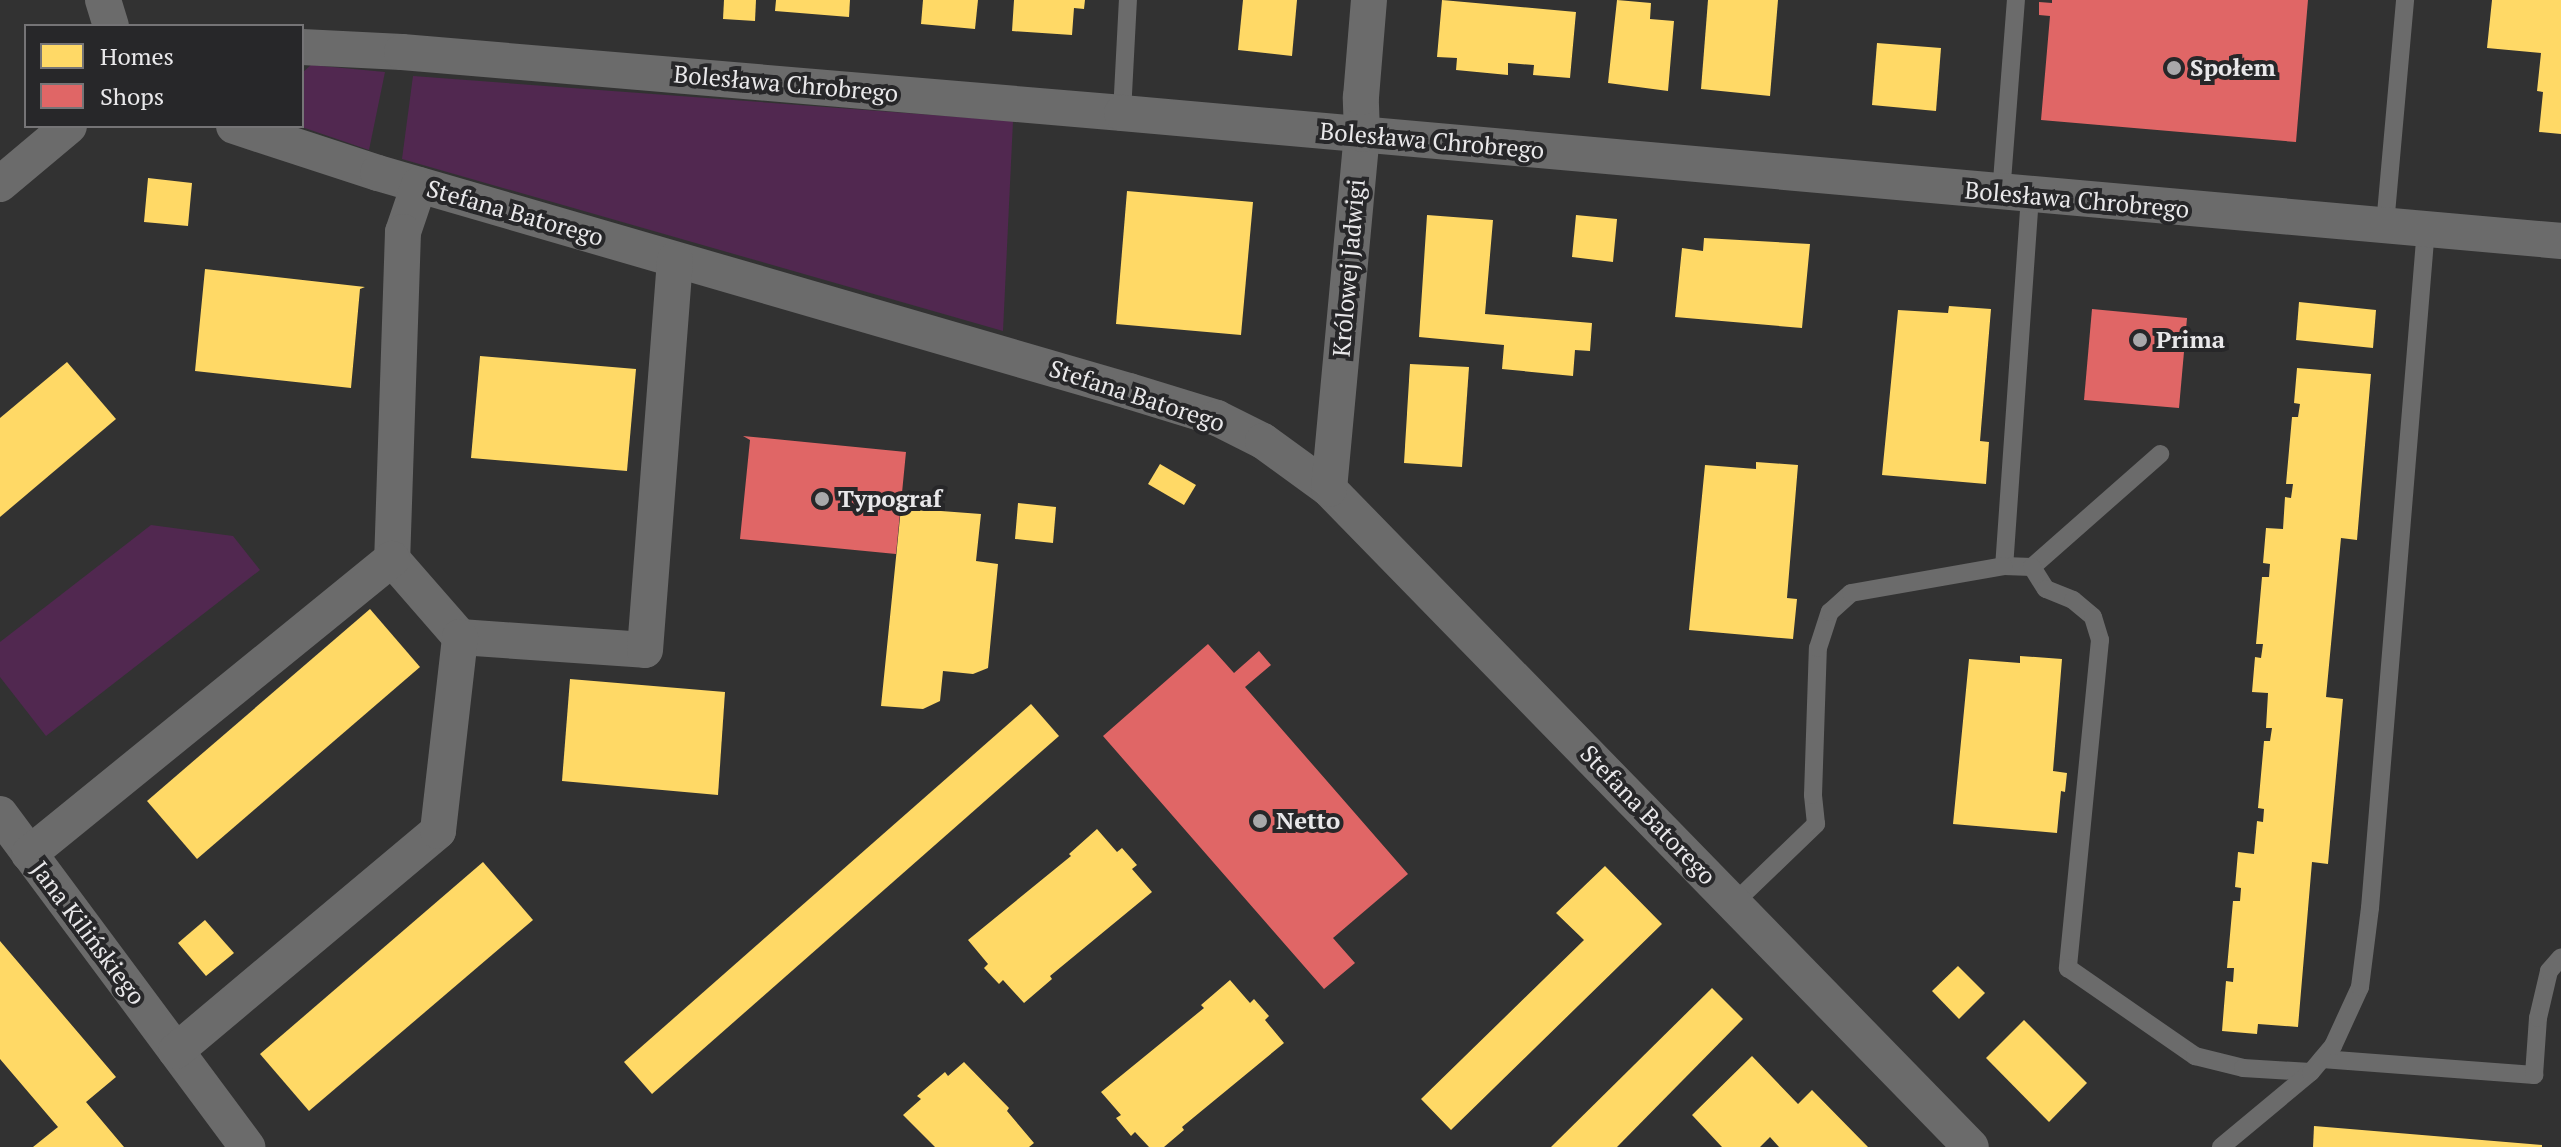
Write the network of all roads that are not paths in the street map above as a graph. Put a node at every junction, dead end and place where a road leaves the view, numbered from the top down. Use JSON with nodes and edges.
{"nodes":[{"id":1,"x":103,"y":0,"type":"edge"},
{"id":2,"x":1128,"y":0,"type":"edge"},
{"id":3,"x":1369,"y":0,"type":"edge"},
{"id":4,"x":2016,"y":0,"type":"edge"},
{"id":5,"x":2405,"y":0,"type":"edge"},
{"id":6,"x":110,"y":24,"type":"edge"},
{"id":7,"x":304,"y":47,"type":"edge"},
{"id":8,"x":1122,"y":113,"type":"junction"},
{"id":9,"x":67,"y":128,"type":"edge"},
{"id":10,"x":240,"y":128,"type":"edge"},
{"id":11,"x":1362,"y":134,"type":"junction"},
{"id":12,"x":0,"y":184,"type":"edge"},
{"id":13,"x":419,"y":185,"type":"junction"},
{"id":14,"x":2015,"y":195,"type":"junction"},
{"id":15,"x":2385,"y":225,"type":"junction"},
{"id":16,"x":2426,"y":228,"type":"junction"},
{"id":17,"x":2561,"y":241,"type":"edge"},
{"id":18,"x":675,"y":260,"type":"junction"},
{"id":19,"x":2160,"y":454,"type":"dead end"},
{"id":20,"x":1329,"y":489,"type":"junction"},
{"id":21,"x":392,"y":559,"type":"junction"},
{"id":22,"x":2004,"y":566,"type":"junction"},
{"id":23,"x":2032,"y":567,"type":"junction"},
{"id":24,"x":460,"y":637,"type":"junction"},
{"id":25,"x":0,"y":814,"type":"edge"},
{"id":26,"x":29,"y":854,"type":"junction"},
{"id":27,"x":1734,"y":903,"type":"junction"},
{"id":28,"x":2561,"y":957,"type":"edge"},
{"id":29,"x":176,"y":1051,"type":"junction"},
{"id":30,"x":2316,"y":1065,"type":"junction"},
{"id":31,"x":247,"y":1147,"type":"edge"},
{"id":32,"x":1971,"y":1147,"type":"edge"},
{"id":33,"x":2221,"y":1147,"type":"edge"}],
"edges":[{"from":1,"to":6,"type":"street"},
{"from":2,"to":8,"type":"lane"},
{"from":3,"to":11,"type":"street","name":"Królowej Jadwigi"},
{"from":4,"to":14,"type":"lane"},
{"from":5,"to":15,"type":"lane"},
{"from":7,"to":8,"type":"street","name":"Bolesława Chrobrego"},
{"from":8,"to":11,"type":"street","name":"Bolesława Chrobrego"},
{"from":9,"to":12,"type":"street"},
{"from":10,"to":13,"type":"street","name":"Stefana Batorego"},
{"from":11,"to":14,"type":"street","name":"Bolesława Chrobrego"},
{"from":11,"to":20,"type":"street","name":"Królowej Jadwigi"},
{"from":13,"to":18,"type":"street","name":"Stefana Batorego"},
{"from":13,"to":21,"type":"street"},
{"from":14,"to":15,"type":"street","name":"Bolesława Chrobrego"},
{"from":14,"to":22,"type":"lane"},
{"from":15,"to":16,"type":"street","name":"Bolesława Chrobrego"},
{"from":16,"to":17,"type":"street","name":"Bolesława Chrobrego"},
{"from":16,"to":30,"type":"lane"},
{"from":18,"to":20,"type":"street","name":"Stefana Batorego"},
{"from":18,"to":24,"type":"street"},
{"from":19,"to":23,"type":"lane"},
{"from":20,"to":27,"type":"street","name":"Stefana Batorego"},
{"from":21,"to":24,"type":"street"},
{"from":21,"to":26,"type":"street"},
{"from":22,"to":23,"type":"lane"},
{"from":22,"to":27,"type":"lane"},
{"from":23,"to":30,"type":"lane"},
{"from":24,"to":29,"type":"street"},
{"from":25,"to":26,"type":"street","name":"Jana Kilińskiego"},
{"from":26,"to":29,"type":"street","name":"Jana Kilińskiego"},
{"from":27,"to":32,"type":"street","name":"Stefana Batorego"},
{"from":28,"to":30,"type":"lane"},
{"from":29,"to":31,"type":"street","name":"Jana Kilińskiego"},
{"from":30,"to":33,"type":"lane"}]}
